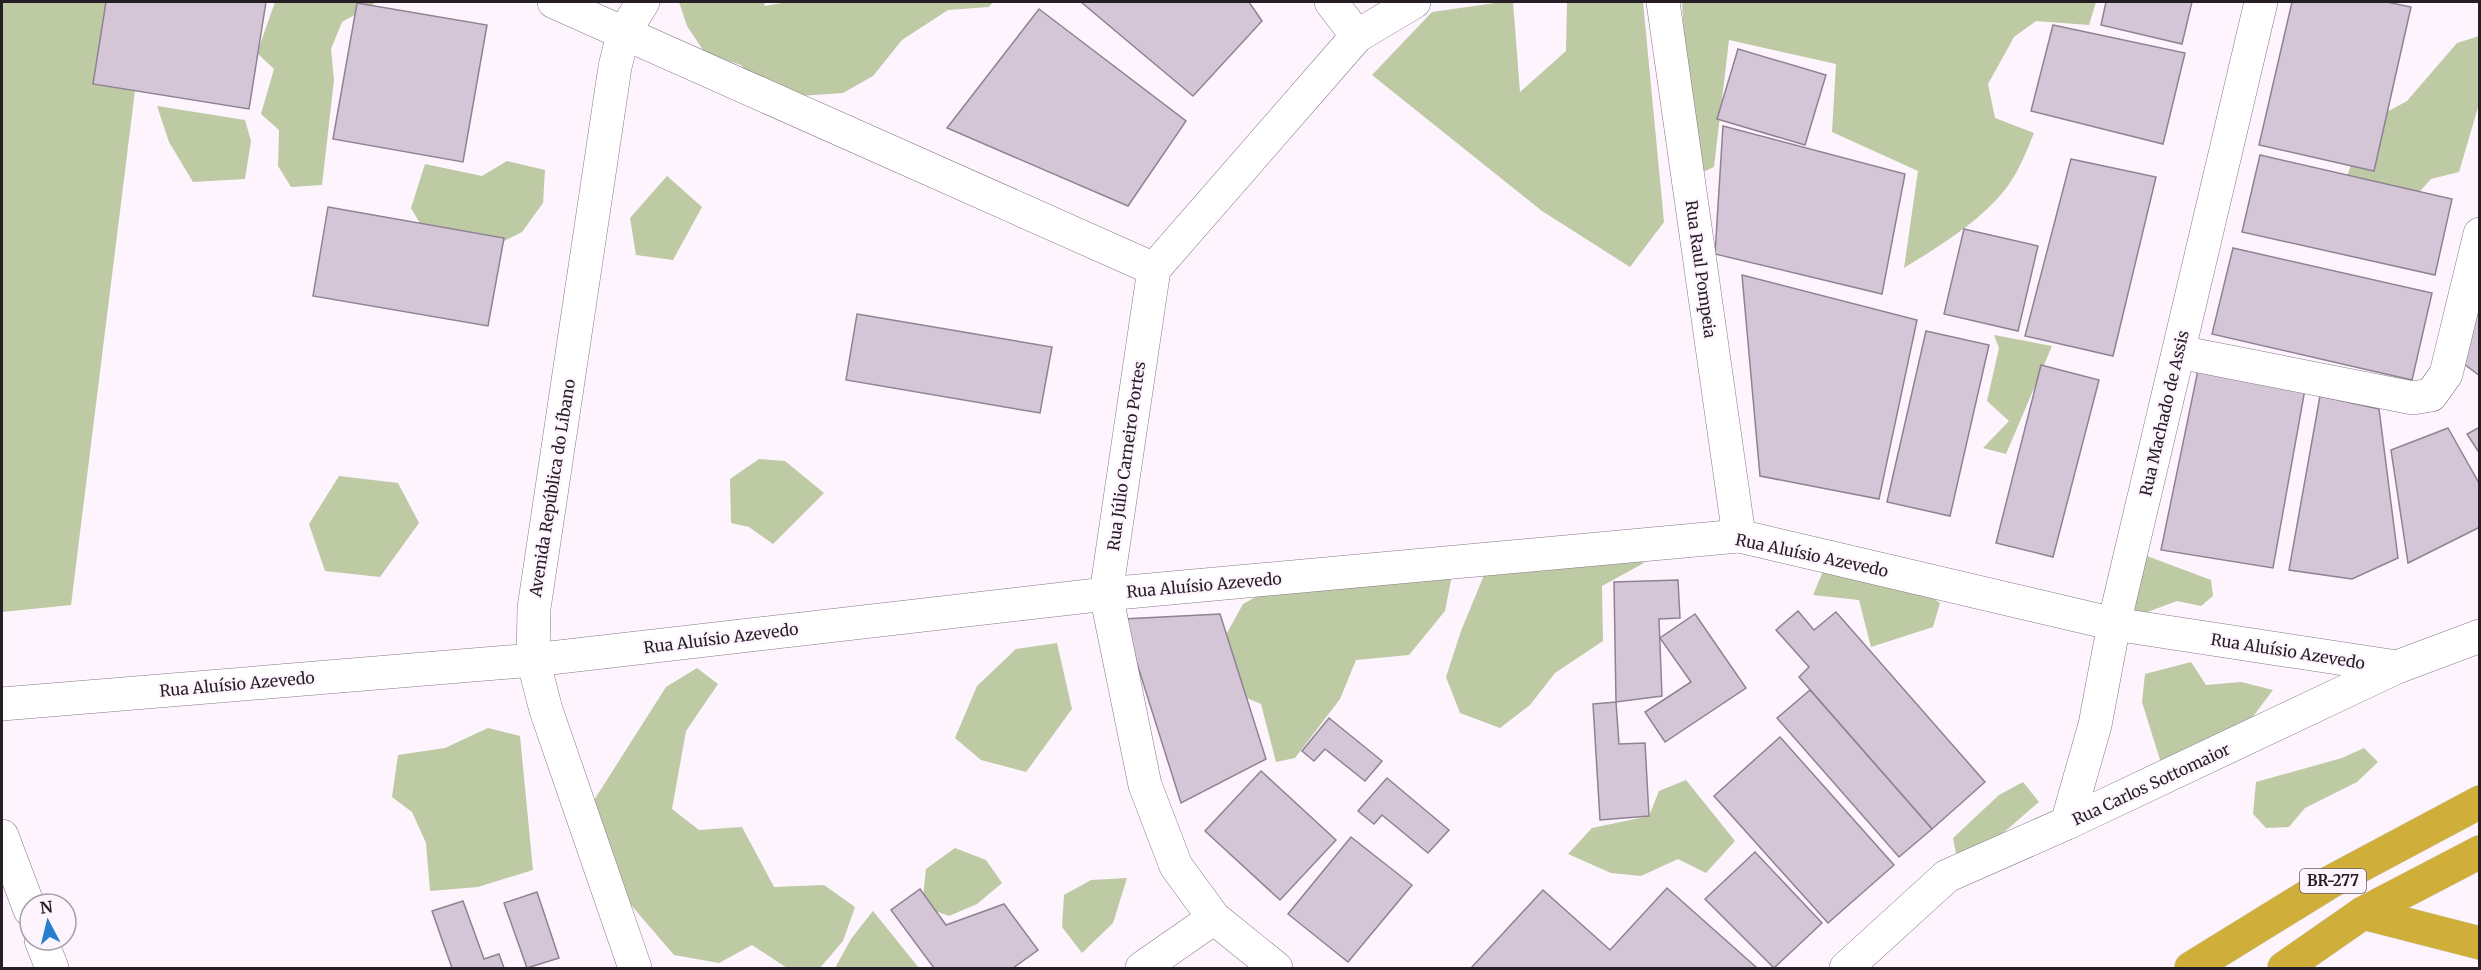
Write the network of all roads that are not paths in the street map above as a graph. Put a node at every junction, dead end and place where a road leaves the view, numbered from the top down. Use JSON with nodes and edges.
{"nodes":[{"id":1,"x":554,"y":2,"type":"edge"},
{"id":2,"x":643,"y":2,"type":"edge"},
{"id":3,"x":1331,"y":2,"type":"edge"},
{"id":4,"x":1414,"y":2,"type":"edge"},
{"id":5,"x":1663,"y":2,"type":"edge"},
{"id":6,"x":2261,"y":2,"type":"edge"},
{"id":7,"x":623,"y":34,"type":"junction"},
{"id":8,"x":1357,"y":36,"type":"junction"},
{"id":9,"x":2480,"y":234,"type":"edge"},
{"id":10,"x":1154,"y":269,"type":"junction"},
{"id":11,"x":2179,"y":352,"type":"junction"},
{"id":12,"x":1739,"y":536,"type":"junction"},
{"id":13,"x":1106,"y":594,"type":"junction"},
{"id":14,"x":2114,"y":624,"type":"junction"},
{"id":15,"x":2480,"y":636,"type":"edge"},
{"id":16,"x":533,"y":660,"type":"junction"},
{"id":17,"x":2397,"y":667,"type":"junction"},
{"id":18,"x":2,"y":704,"type":"edge"},
{"id":19,"x":2480,"y":802,"type":"edge"},
{"id":20,"x":2067,"y":823,"type":"junction"},
{"id":21,"x":2,"y":836,"type":"edge"},
{"id":22,"x":2480,"y":852,"type":"edge"},
{"id":23,"x":23,"y":892,"type":"edge"},
{"id":24,"x":2362,"y":913,"type":"junction"},
{"id":25,"x":1214,"y":918,"type":"junction"},
{"id":26,"x":2480,"y":943,"type":"edge"},
{"id":27,"x":46,"y":952,"type":"edge"},
{"id":28,"x":52,"y":969,"type":"edge"},
{"id":29,"x":635,"y":969,"type":"edge"},
{"id":30,"x":1142,"y":969,"type":"edge"},
{"id":31,"x":1276,"y":969,"type":"edge"},
{"id":32,"x":1846,"y":969,"type":"edge"},
{"id":33,"x":2191,"y":969,"type":"edge"},
{"id":34,"x":2284,"y":969,"type":"edge"}],
"edges":[{"from":1,"to":7,"type":"street"},
{"from":2,"to":7,"type":"street","name":"Avenida República do Líbano"},
{"from":3,"to":8,"type":"street"},
{"from":4,"to":8,"type":"street"},
{"from":5,"to":12,"type":"street","name":"Rua Raul Pompeia"},
{"from":6,"to":11,"type":"street","name":"Rua Machado de Assis"},
{"from":7,"to":10,"type":"street"},
{"from":7,"to":16,"type":"street","name":"Avenida República do Líbano"},
{"from":8,"to":10,"type":"street"},
{"from":9,"to":11,"type":"street"},
{"from":10,"to":13,"type":"street","name":"Rua Júlio Carneiro Portes"},
{"from":11,"to":14,"type":"street","name":"Rua Machado de Assis"},
{"from":12,"to":13,"type":"street","name":"Rua Aluísio Azevedo"},
{"from":12,"to":14,"type":"street","name":"Rua Aluísio Azevedo"},
{"from":13,"to":16,"type":"street","name":"Rua Aluísio Azevedo"},
{"from":13,"to":25,"type":"street","name":"Rua Júlio Carneiro Portes"},
{"from":14,"to":17,"type":"street","name":"Rua Aluísio Azevedo"},
{"from":14,"to":20,"type":"street","name":"Rua Machado de Assis"},
{"from":15,"to":17,"type":"street","name":"Rua Carlos Sottomaior"},
{"from":16,"to":18,"type":"street","name":"Rua Aluísio Azevedo"},
{"from":16,"to":29,"type":"street","name":"Avenida República do Líbano"},
{"from":17,"to":20,"type":"street","name":"Rua Carlos Sottomaior"},
{"from":19,"to":33,"type":"highway","number":"BR-277"},
{"from":20,"to":32,"type":"street","name":"Rua Carlos Sottomaior"},
{"from":21,"to":23,"type":"street"},
{"from":22,"to":24,"type":"highway","number":"BR-277"},
{"from":24,"to":26,"type":"highway"},
{"from":24,"to":34,"type":"highway","number":"BR-277"},
{"from":25,"to":30,"type":"street"},
{"from":25,"to":31,"type":"street","name":"Rua Júlio Carneiro Portes"},
{"from":27,"to":28,"type":"street"}]}
